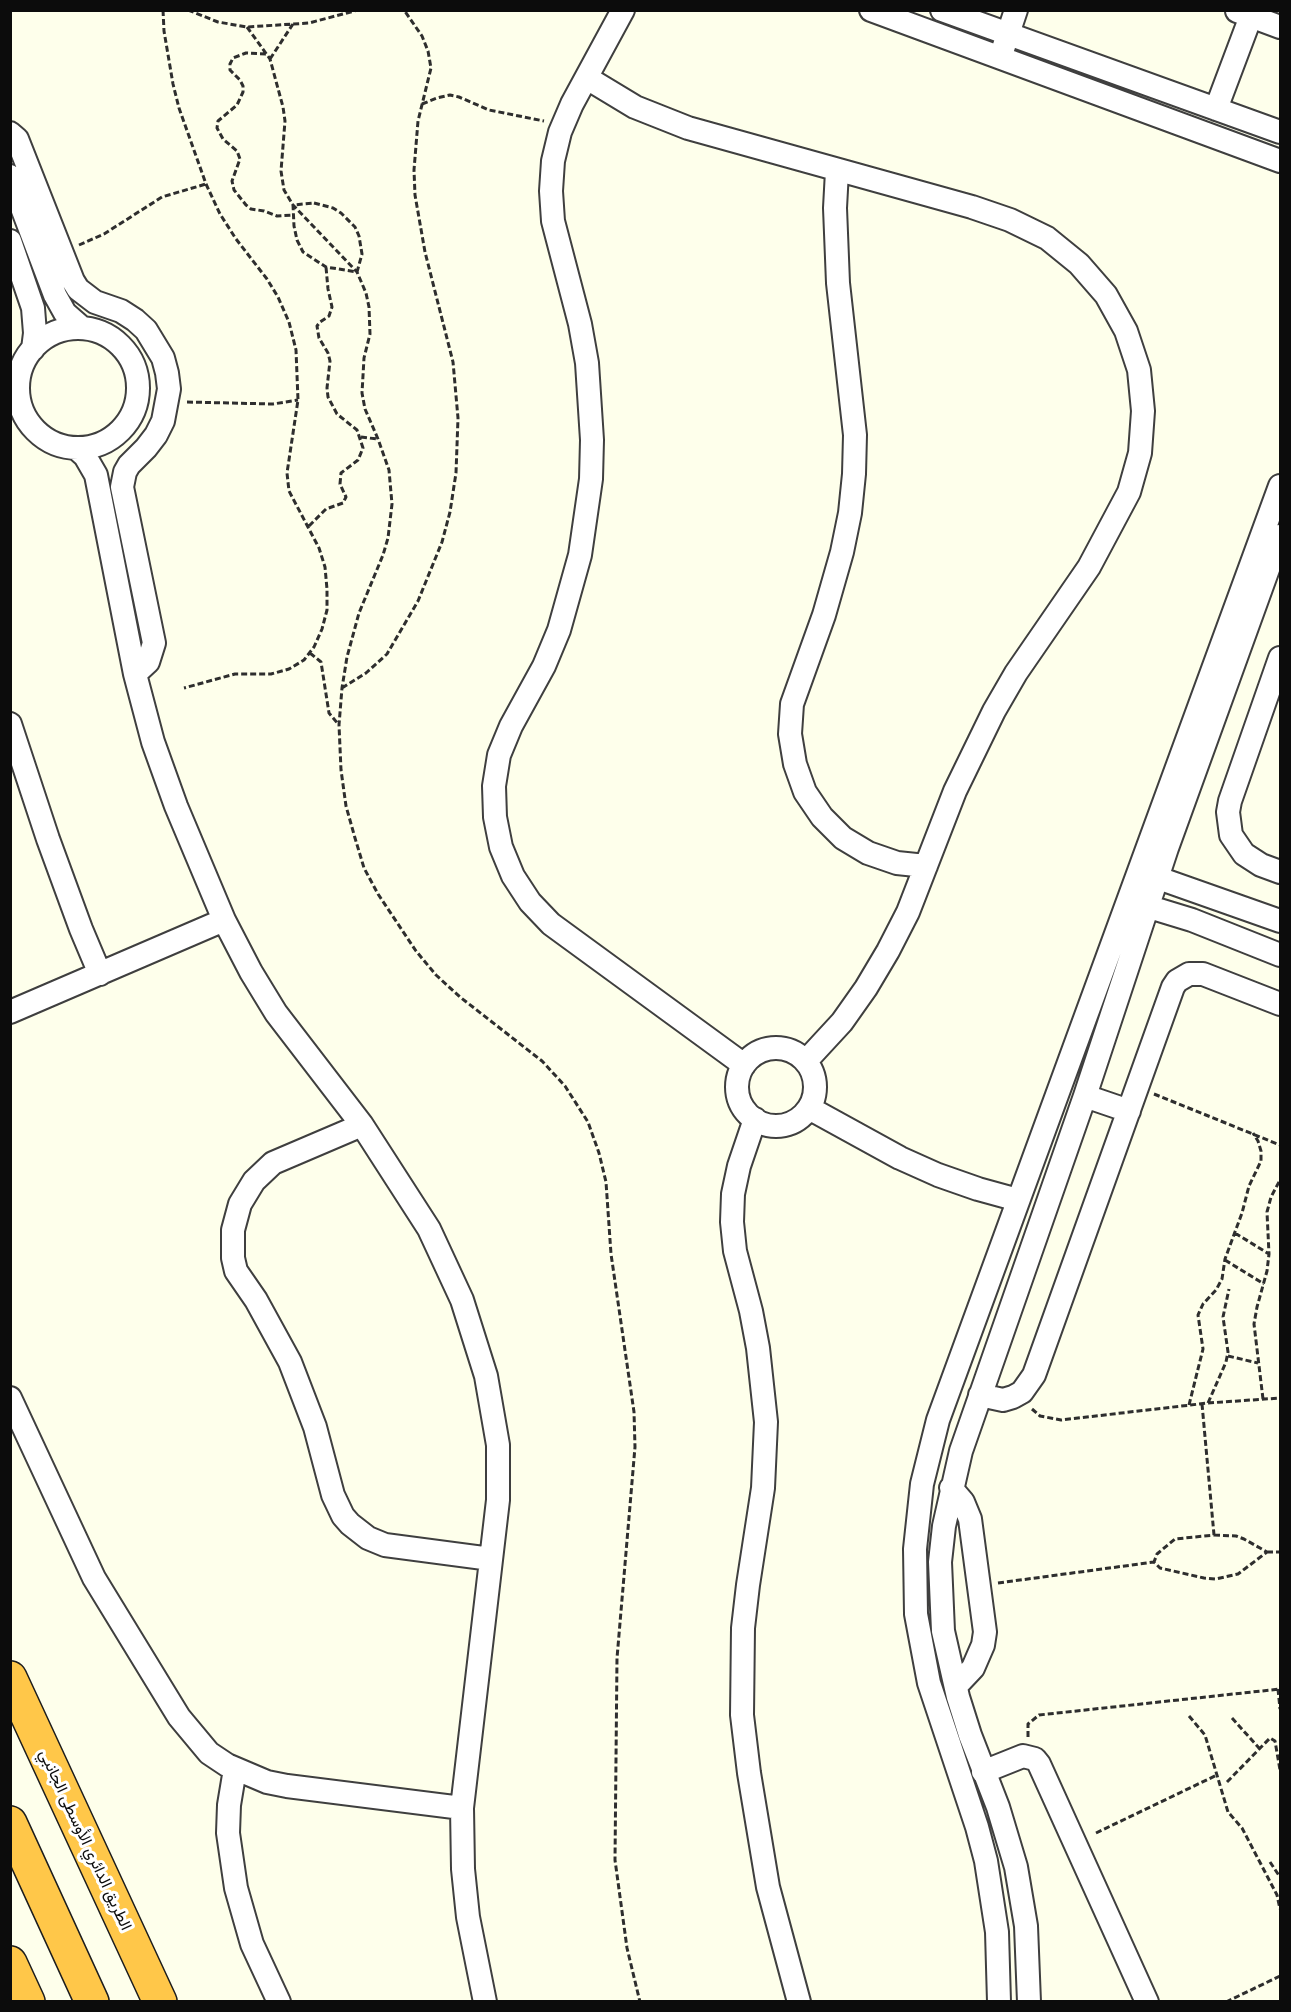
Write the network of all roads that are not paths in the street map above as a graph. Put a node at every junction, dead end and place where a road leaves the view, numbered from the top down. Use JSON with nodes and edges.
{"nodes":[{"id":1,"x":623,"y":10,"type":"edge"},
{"id":2,"x":871,"y":10,"type":"edge"},
{"id":3,"x":942,"y":10,"type":"edge"},
{"id":4,"x":1016,"y":10,"type":"edge"},
{"id":5,"x":1243,"y":13,"type":"edge"},
{"id":6,"x":1281,"y":27,"type":"edge"},
{"id":7,"x":1008,"y":35,"type":"junction"},
{"id":8,"x":1056,"y":52,"type":"junction"},
{"id":9,"x":999,"y":58,"type":"junction"},
{"id":10,"x":1047,"y":76,"type":"junction"},
{"id":11,"x":587,"y":78,"type":"junction"},
{"id":12,"x":1216,"y":109,"type":"junction"},
{"id":13,"x":1281,"y":132,"type":"edge"},
{"id":14,"x":10,"y":133,"type":"edge"},
{"id":15,"x":1281,"y":161,"type":"edge"},
{"id":16,"x":837,"y":171,"type":"junction"},
{"id":17,"x":12,"y":185,"type":"edge"},
{"id":18,"x":10,"y":241,"type":"edge"},
{"id":19,"x":81,"y":327,"type":"junction"},
{"id":20,"x":33,"y":348,"type":"junction"},
{"id":21,"x":14,"y":388,"type":"edge"},
{"id":22,"x":20,"y":428,"type":"edge"},
{"id":23,"x":76,"y":448,"type":"junction"},
{"id":24,"x":1281,"y":486,"type":"edge"},
{"id":25,"x":1279,"y":543,"type":"edge"},
{"id":26,"x":1281,"y":658,"type":"edge"},
{"id":27,"x":135,"y":674,"type":"junction"},
{"id":28,"x":10,"y":724,"type":"edge"},
{"id":29,"x":926,"y":867,"type":"junction"},
{"id":30,"x":1281,"y":872,"type":"edge"},
{"id":31,"x":1149,"y":874,"type":"junction"},
{"id":32,"x":1139,"y":903,"type":"junction"},
{"id":33,"x":224,"y":920,"type":"junction"},
{"id":34,"x":1281,"y":921,"type":"edge"},
{"id":35,"x":1281,"y":955,"type":"edge"},
{"id":36,"x":100,"y":974,"type":"junction"},
{"id":37,"x":1281,"y":1004,"type":"edge"},
{"id":38,"x":1090,"y":1007,"type":"junction"},
{"id":39,"x":10,"y":1012,"type":"edge"},
{"id":40,"x":1113,"y":1016,"type":"junction"},
{"id":41,"x":806,"y":1061,"type":"junction"},
{"id":42,"x":744,"y":1065,"type":"junction"},
{"id":43,"x":1085,"y":1096,"type":"junction"},
{"id":44,"x":809,"y":1108,"type":"junction"},
{"id":45,"x":1129,"y":1111,"type":"junction"},
{"id":46,"x":755,"y":1119,"type":"junction"},
{"id":47,"x":362,"y":1125,"type":"junction"},
{"id":48,"x":1018,"y":1200,"type":"junction"},
{"id":49,"x":980,"y":1395,"type":"junction"},
{"id":50,"x":10,"y":1398,"type":"edge"},
{"id":51,"x":951,"y":1488,"type":"junction"},
{"id":52,"x":491,"y":1559,"type":"junction"},
{"id":53,"x":10,"y":1678,"type":"edge"},
{"id":54,"x":956,"y":1686,"type":"junction"},
{"id":55,"x":235,"y":1769,"type":"junction"},
{"id":56,"x":983,"y":1772,"type":"junction"},
{"id":57,"x":462,"y":1808,"type":"junction"},
{"id":58,"x":10,"y":1823,"type":"edge"},
{"id":59,"x":10,"y":1963,"type":"edge"},
{"id":60,"x":28,"y":2001,"type":"edge"},
{"id":61,"x":93,"y":2001,"type":"edge"},
{"id":62,"x":160,"y":2001,"type":"edge"},
{"id":63,"x":279,"y":2001,"type":"edge"},
{"id":64,"x":485,"y":2001,"type":"edge"},
{"id":65,"x":799,"y":2001,"type":"edge"},
{"id":66,"x":999,"y":2001,"type":"edge"},
{"id":67,"x":1029,"y":2001,"type":"edge"},
{"id":68,"x":1147,"y":2001,"type":"edge"}],
"edges":[{"from":1,"to":11,"type":"street"},
{"from":2,"to":9,"type":"street"},
{"from":3,"to":7,"type":"street"},
{"from":4,"to":7,"type":"street"},
{"from":5,"to":6,"type":"street"},
{"from":5,"to":12,"type":"street"},
{"from":7,"to":8,"type":"street"},
{"from":7,"to":9,"type":"street"},
{"from":8,"to":10,"type":"street"},
{"from":8,"to":12,"type":"street"},
{"from":9,"to":10,"type":"street"},
{"from":10,"to":15,"type":"street"},
{"from":11,"to":16,"type":"street"},
{"from":11,"to":42,"type":"street"},
{"from":12,"to":13,"type":"street"},
{"from":14,"to":27,"type":"street"},
{"from":16,"to":29,"type":"street"},
{"from":16,"to":29,"type":"street"},
{"from":17,"to":19,"type":"street"},
{"from":18,"to":20,"type":"street"},
{"from":19,"to":20,"type":"street"},
{"from":19,"to":23,"type":"street"},
{"from":20,"to":21,"type":"street"},
{"from":21,"to":22,"type":"street"},
{"from":22,"to":23,"type":"street"},
{"from":23,"to":27,"type":"street"},
{"from":24,"to":31,"type":"street"},
{"from":25,"to":31,"type":"street"},
{"from":26,"to":30,"type":"street"},
{"from":27,"to":33,"type":"street"},
{"from":28,"to":36,"type":"street"},
{"from":29,"to":41,"type":"street"},
{"from":31,"to":32,"type":"street"},
{"from":31,"to":34,"type":"street"},
{"from":32,"to":35,"type":"street"},
{"from":32,"to":38,"type":"street"},
{"from":32,"to":40,"type":"street"},
{"from":33,"to":36,"type":"street"},
{"from":33,"to":47,"type":"street"},
{"from":36,"to":39,"type":"street"},
{"from":37,"to":45,"type":"street"},
{"from":38,"to":40,"type":"street"},
{"from":38,"to":48,"type":"street"},
{"from":40,"to":43,"type":"street"},
{"from":41,"to":42,"type":"street"},
{"from":41,"to":44,"type":"street"},
{"from":42,"to":46,"type":"street"},
{"from":43,"to":45,"type":"street"},
{"from":43,"to":49,"type":"street"},
{"from":44,"to":46,"type":"street"},
{"from":44,"to":48,"type":"street"},
{"from":45,"to":49,"type":"street"},
{"from":46,"to":65,"type":"street"},
{"from":47,"to":52,"type":"street"},
{"from":47,"to":52,"type":"street"},
{"from":48,"to":66,"type":"street"},
{"from":49,"to":51,"type":"street"},
{"from":50,"to":55,"type":"street"},
{"from":51,"to":54,"type":"street"},
{"from":51,"to":54,"type":"street"},
{"from":52,"to":57,"type":"street"},
{"from":53,"to":62,"type":"highway","name":"الطريق الدائري الأوسطى الجانبي"},
{"from":54,"to":56,"type":"street"},
{"from":55,"to":57,"type":"street"},
{"from":55,"to":63,"type":"street"},
{"from":56,"to":67,"type":"street"},
{"from":56,"to":68,"type":"street"},
{"from":57,"to":64,"type":"street"},
{"from":58,"to":61,"type":"highway"},
{"from":59,"to":60,"type":"highway"}]}
